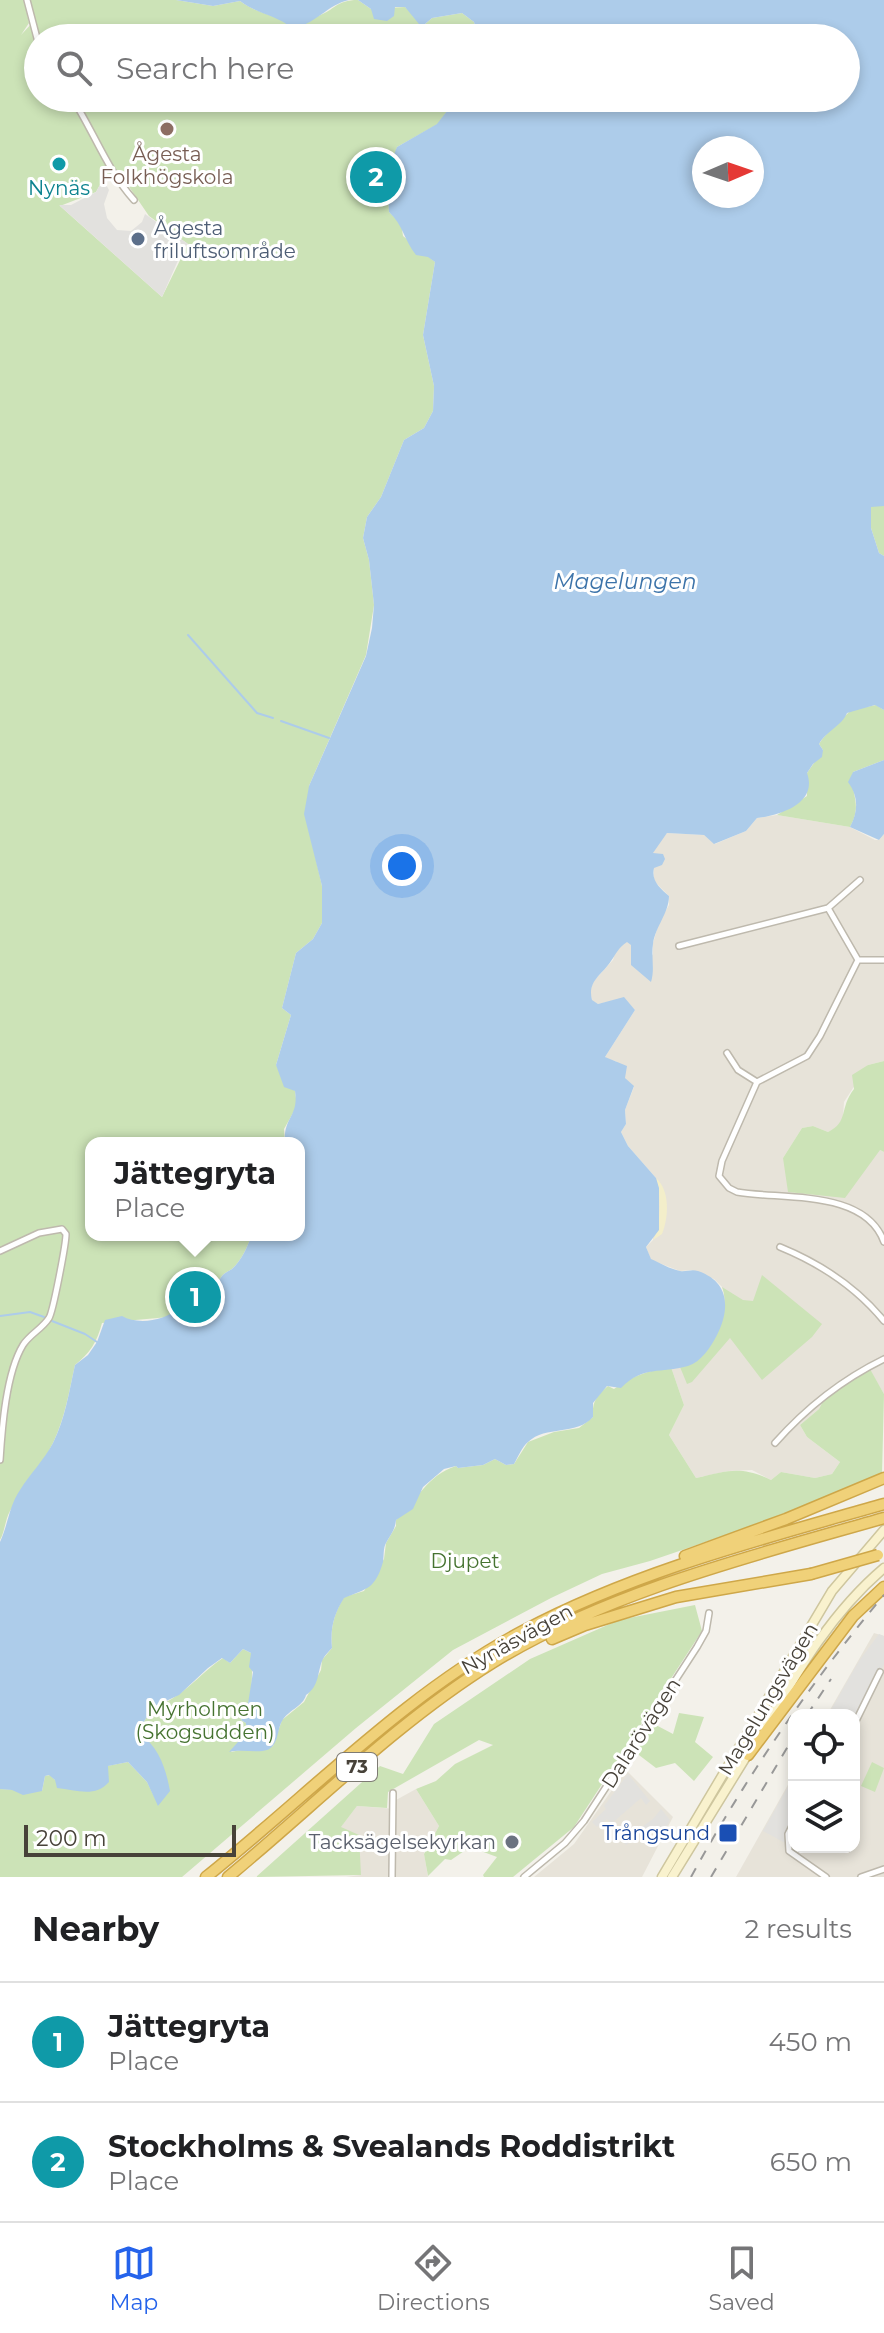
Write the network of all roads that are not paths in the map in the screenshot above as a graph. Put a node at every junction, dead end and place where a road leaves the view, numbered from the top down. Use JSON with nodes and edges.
{"nodes":[{"id":1,"x":27,"y":0,"type":"edge"},
{"id":2,"x":33,"y":24,"type":"edge"},
{"id":3,"x":80,"y":112,"type":"edge"},
{"id":4,"x":134,"y":200,"type":"dead end"},
{"id":5,"x":860,"y":880,"type":"dead end"},
{"id":6,"x":828,"y":908,"type":"junction"},
{"id":7,"x":679,"y":946,"type":"dead end"},
{"id":8,"x":858,"y":960,"type":"junction"},
{"id":9,"x":884,"y":960,"type":"edge"},
{"id":10,"x":727,"y":1053,"type":"dead end"},
{"id":11,"x":757,"y":1082,"type":"junction"},
{"id":12,"x":884,"y":1242,"type":"edge"},
{"id":13,"x":780,"y":1247,"type":"dead end"},
{"id":14,"x":0,"y":1251,"type":"edge"},
{"id":15,"x":884,"y":1321,"type":"edge"},
{"id":16,"x":884,"y":1359,"type":"edge"},
{"id":17,"x":775,"y":1443,"type":"dead end"},
{"id":18,"x":0,"y":1460,"type":"edge"},
{"id":19,"x":884,"y":1478,"type":"edge"},
{"id":20,"x":884,"y":1504,"type":"edge"},
{"id":21,"x":884,"y":1518,"type":"edge"},
{"id":22,"x":884,"y":1530,"type":"edge"},
{"id":23,"x":881,"y":1553,"type":"edge"},
{"id":24,"x":884,"y":1568,"type":"edge"},
{"id":25,"x":884,"y":1587,"type":"edge"},
{"id":26,"x":612,"y":1590,"type":"junction"},
{"id":27,"x":709,"y":1613,"type":"dead end"},
{"id":28,"x":491,"y":1664,"type":"junction"},
{"id":29,"x":880,"y":1672,"type":"dead end"},
{"id":30,"x":860,"y":1713,"type":"edge"},
{"id":31,"x":748,"y":1755,"type":"junction"},
{"id":32,"x":393,"y":1793,"type":"dead end"},
{"id":33,"x":792,"y":1853,"type":"edge"},
{"id":34,"x":884,"y":1869,"type":"edge"},
{"id":35,"x":206,"y":1877,"type":"edge"},
{"id":36,"x":228,"y":1877,"type":"edge"},
{"id":37,"x":392,"y":1877,"type":"edge"},
{"id":38,"x":524,"y":1877,"type":"edge"},
{"id":39,"x":662,"y":1877,"type":"edge"},
{"id":40,"x":672,"y":1877,"type":"edge"},
{"id":41,"x":826,"y":1877,"type":"edge"},
{"id":42,"x":861,"y":1877,"type":"edge"}],
"edges":[{"from":1,"to":2,"type":"street"},
{"from":3,"to":4,"type":"street"},
{"from":5,"to":6,"type":"street"},
{"from":6,"to":7,"type":"street"},
{"from":6,"to":8,"type":"street"},
{"from":8,"to":9,"type":"street"},
{"from":8,"to":11,"type":"street"},
{"from":10,"to":11,"type":"street"},
{"from":11,"to":12,"type":"street"},
{"from":13,"to":15,"type":"street"},
{"from":14,"to":18,"type":"street"},
{"from":16,"to":17,"type":"street"},
{"from":19,"to":26,"type":"highway"},
{"from":20,"to":26,"type":"highway","name":"Nynäsvägen","number":"73"},
{"from":21,"to":28,"type":"highway","name":"Nynäsvägen","number":"73"},
{"from":22,"to":39,"type":"street","name":"Magelungsvägen"},
{"from":23,"to":28,"type":"highway","bridge":true},
{"from":24,"to":31,"type":"street","name":"Magelungsvägen"},
{"from":25,"to":31,"type":"highway"},
{"from":26,"to":35,"type":"highway","name":"Nynäsvägen","number":"73"},
{"from":27,"to":38,"type":"street","name":"Dalarövägen"},
{"from":28,"to":36,"type":"highway","name":"Nynäsvägen","number":"73"},
{"from":29,"to":30,"type":"street"},
{"from":31,"to":40,"type":"street","name":"Magelungsvägen"},
{"from":32,"to":37,"type":"street"},
{"from":33,"to":41,"type":"street"},
{"from":34,"to":42,"type":"street"}]}
